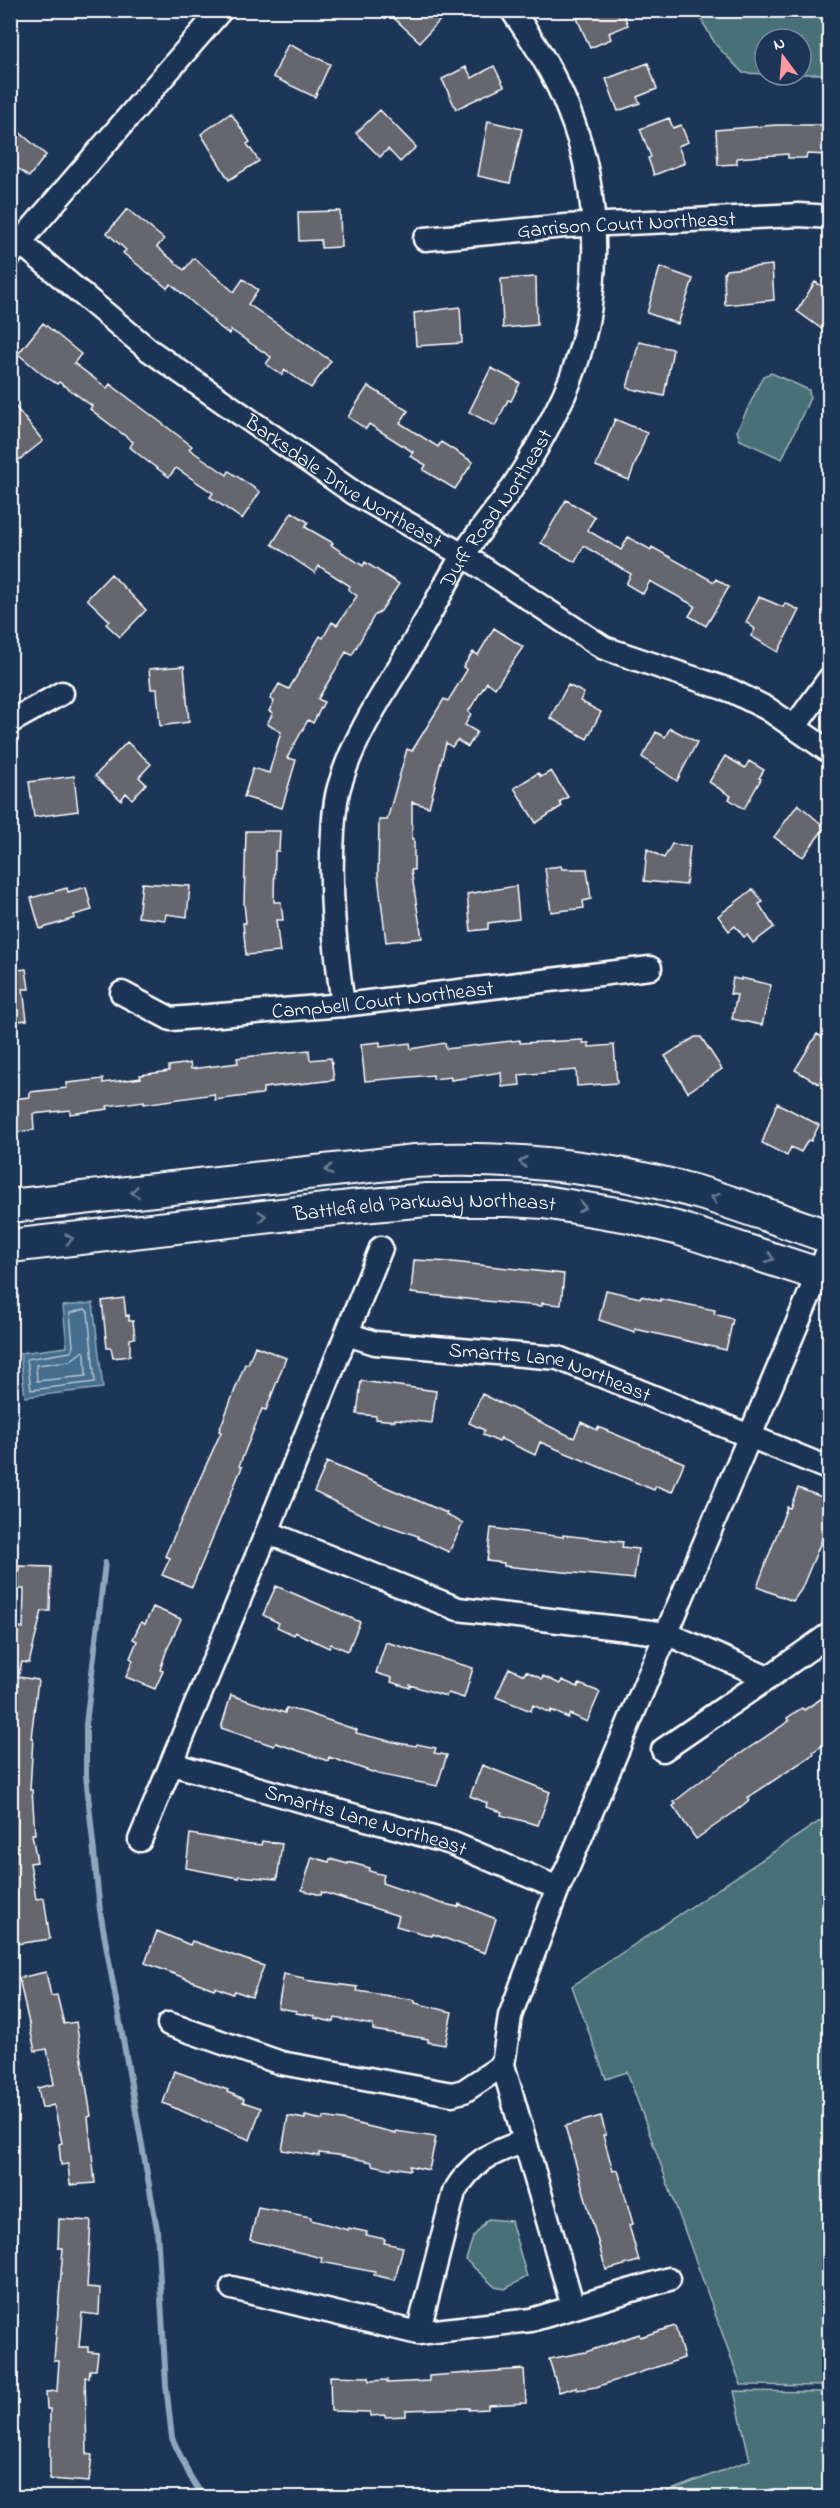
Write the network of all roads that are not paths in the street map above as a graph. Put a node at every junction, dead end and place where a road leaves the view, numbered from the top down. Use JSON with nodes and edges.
{"nodes":[{"id":1,"x":221,"y":10,"type":"edge"},
{"id":2,"x":512,"y":10,"type":"edge"},
{"id":3,"x":830,"y":217,"type":"edge"},
{"id":4,"x":593,"y":226,"type":"junction"},
{"id":5,"x":425,"y":239,"type":"dead end"},
{"id":6,"x":14,"y":244,"type":"edge"},
{"id":7,"x":463,"y":555,"type":"junction"},
{"id":8,"x":830,"y":678,"type":"edge"},
{"id":9,"x":62,"y":693,"type":"dead end"},
{"id":10,"x":10,"y":722,"type":"edge"},
{"id":11,"x":795,"y":726,"type":"junction"},
{"id":12,"x":830,"y":752,"type":"edge"},
{"id":13,"x":650,"y":968,"type":"dead end"},
{"id":14,"x":122,"y":993,"type":"dead end"},
{"id":15,"x":343,"y":1005,"type":"junction"},
{"id":16,"x":10,"y":1206,"type":"edge"},
{"id":17,"x":830,"y":1237,"type":"edge"},
{"id":18,"x":10,"y":1246,"type":"edge"},
{"id":19,"x":381,"y":1248,"type":"dead end"},
{"id":20,"x":825,"y":1266,"type":"edge"},
{"id":21,"x":347,"y":1334,"type":"junction"},
{"id":22,"x":748,"y":1435,"type":"junction"},
{"id":23,"x":830,"y":1469,"type":"edge"},
{"id":24,"x":267,"y":1532,"type":"junction"},
{"id":25,"x":668,"y":1634,"type":"junction"},
{"id":26,"x":830,"y":1634,"type":"edge"},
{"id":27,"x":768,"y":1678,"type":"junction"},
{"id":28,"x":663,"y":1750,"type":"dead end"},
{"id":29,"x":172,"y":1764,"type":"junction"},
{"id":30,"x":140,"y":1840,"type":"dead end"},
{"id":31,"x":558,"y":1888,"type":"junction"},
{"id":32,"x":169,"y":2024,"type":"dead end"},
{"id":33,"x":503,"y":2065,"type":"junction"},
{"id":34,"x":523,"y":2142,"type":"junction"},
{"id":35,"x":669,"y":2279,"type":"dead end"},
{"id":36,"x":232,"y":2288,"type":"dead end"},
{"id":37,"x":573,"y":2307,"type":"junction"},
{"id":38,"x":418,"y":2333,"type":"junction"}],
"edges":[{"from":1,"to":6,"type":"street"},
{"from":2,"to":4,"type":"street","name":"Duff Road Northeast"},
{"from":3,"to":4,"type":"street","name":"Garrison Court Northeast"},
{"from":4,"to":5,"type":"street","name":"Garrison Court Northeast"},
{"from":4,"to":7,"type":"street","name":"Duff Road Northeast"},
{"from":6,"to":7,"type":"street","name":"Barksdale Drive Northeast"},
{"from":7,"to":11,"type":"street","name":"Barksdale Drive Northeast"},
{"from":7,"to":15,"type":"street","name":"Duff Road Northeast"},
{"from":8,"to":11,"type":"street"},
{"from":9,"to":10,"type":"street"},
{"from":11,"to":12,"type":"street","name":"Barksdale Drive Northeast"},
{"from":13,"to":15,"type":"street","name":"Campbell Court Northeast"},
{"from":14,"to":15,"type":"street","name":"Campbell Court Northeast"},
{"from":17,"to":16,"type":"main road","name":"Battlefield Parkway Northeast","one_way":true},
{"from":18,"to":20,"type":"main road","name":"Battlefield Parkway Northeast","one_way":true},
{"from":19,"to":21,"type":"street"},
{"from":20,"to":22,"type":"street"},
{"from":21,"to":22,"type":"street","name":"Smartts Lane Northeast"},
{"from":21,"to":24,"type":"street"},
{"from":22,"to":23,"type":"street","name":"Smartts Lane Northeast"},
{"from":22,"to":25,"type":"street"},
{"from":24,"to":25,"type":"street"},
{"from":24,"to":29,"type":"street"},
{"from":25,"to":27,"type":"street"},
{"from":25,"to":31,"type":"street"},
{"from":26,"to":27,"type":"street"},
{"from":27,"to":28,"type":"street"},
{"from":29,"to":30,"type":"street"},
{"from":29,"to":31,"type":"street","name":"Smartts Lane Northeast"},
{"from":31,"to":33,"type":"street"},
{"from":32,"to":33,"type":"street"},
{"from":33,"to":34,"type":"street"},
{"from":34,"to":37,"type":"street"},
{"from":34,"to":38,"type":"street"},
{"from":35,"to":37,"type":"street"},
{"from":36,"to":38,"type":"street"},
{"from":37,"to":38,"type":"street"}]}
